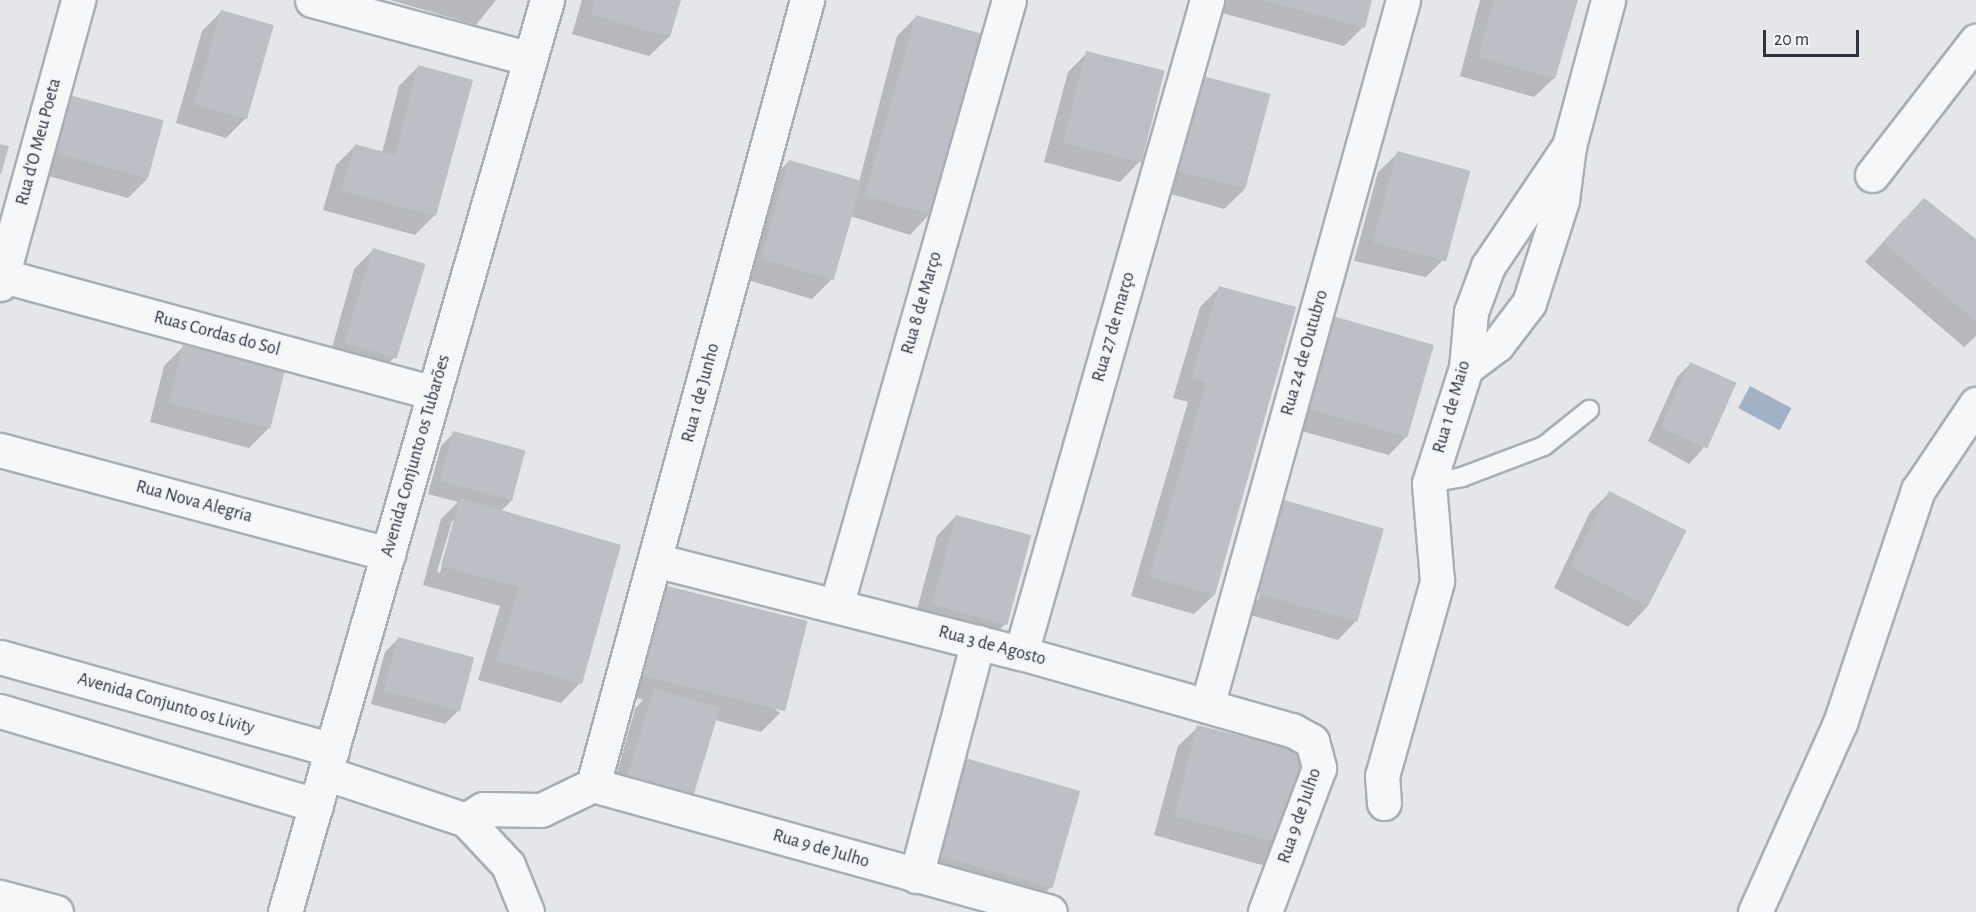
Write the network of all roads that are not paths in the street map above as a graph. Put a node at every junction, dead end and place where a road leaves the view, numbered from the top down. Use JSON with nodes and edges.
{"nodes":[{"id":1,"x":78,"y":0,"type":"edge"},
{"id":2,"x":312,"y":0,"type":"edge"},
{"id":3,"x":547,"y":0,"type":"edge"},
{"id":4,"x":807,"y":0,"type":"edge"},
{"id":5,"x":1009,"y":0,"type":"edge"},
{"id":6,"x":1207,"y":0,"type":"edge"},
{"id":7,"x":1403,"y":0,"type":"edge"},
{"id":8,"x":1608,"y":0,"type":"edge"},
{"id":9,"x":1976,"y":41,"type":"edge"},
{"id":10,"x":530,"y":59,"type":"junction"},
{"id":11,"x":1569,"y":146,"type":"junction"},
{"id":12,"x":1872,"y":175,"type":"dead end"},
{"id":13,"x":1,"y":278,"type":"edge"},
{"id":14,"x":1466,"y":368,"type":"junction"},
{"id":15,"x":434,"y":393,"type":"junction"},
{"id":16,"x":1976,"y":404,"type":"edge"},
{"id":17,"x":1589,"y":410,"type":"dead end"},
{"id":18,"x":0,"y":450,"type":"edge"},
{"id":19,"x":1429,"y":483,"type":"junction"},
{"id":20,"x":388,"y":554,"type":"junction"},
{"id":21,"x":655,"y":560,"type":"junction"},
{"id":22,"x":836,"y":606,"type":"junction"},
{"id":23,"x":978,"y":642,"type":"junction"},
{"id":24,"x":1022,"y":653,"type":"junction"},
{"id":25,"x":0,"y":657,"type":"edge"},
{"id":26,"x":1207,"y":706,"type":"junction"},
{"id":27,"x":0,"y":711,"type":"edge"},
{"id":28,"x":1319,"y":753,"type":"joint"},
{"id":29,"x":328,"y":762,"type":"junction"},
{"id":30,"x":592,"y":785,"type":"junction"},
{"id":31,"x":1384,"y":803,"type":"dead end"},
{"id":32,"x":316,"y":805,"type":"junction"},
{"id":33,"x":466,"y":820,"type":"junction"},
{"id":34,"x":916,"y":876,"type":"junction"},
{"id":35,"x":0,"y":897,"type":"edge"},
{"id":36,"x":56,"y":912,"type":"edge"},
{"id":37,"x":285,"y":912,"type":"edge"},
{"id":38,"x":527,"y":912,"type":"edge"},
{"id":39,"x":1050,"y":912,"type":"edge"},
{"id":40,"x":1265,"y":912,"type":"edge"},
{"id":41,"x":1755,"y":912,"type":"edge"}],
"edges":[{"from":1,"to":13,"type":"street","name":"Rua d'O Meu Poeta"},
{"from":2,"to":10,"type":"street"},
{"from":3,"to":10,"type":"street","name":"Avenida Conjunto os Tubarões"},
{"from":4,"to":21,"type":"street","name":"Rua 1 de Junho"},
{"from":5,"to":22,"type":"street","name":"Rua 8 de Março"},
{"from":6,"to":24,"type":"street","name":"Rua 27 de março"},
{"from":7,"to":26,"type":"street","name":"Rua 24 de Outubro"},
{"from":8,"to":11,"type":"street","name":"Rua 1 de Maio"},
{"from":9,"to":12,"type":"street"},
{"from":10,"to":15,"type":"street","name":"Avenida Conjunto os Tubarões"},
{"from":11,"to":14,"type":"street","name":"Rua 1 de Maio"},
{"from":11,"to":14,"type":"street"},
{"from":13,"to":15,"type":"street","name":"Ruas Cordas do Sol"},
{"from":14,"to":19,"type":"street","name":"Rua 1 de Maio"},
{"from":15,"to":20,"type":"street","name":"Avenida Conjunto os Tubarões"},
{"from":16,"to":41,"type":"street"},
{"from":17,"to":19,"type":"lane"},
{"from":18,"to":20,"type":"street","name":"Rua Nova Alegria"},
{"from":19,"to":31,"type":"street","name":"Rua 1 de Maio"},
{"from":20,"to":29,"type":"street","name":"Avenida Conjunto os Tubarões"},
{"from":21,"to":22,"type":"street","name":"Rua 3 de Agosto"},
{"from":21,"to":30,"type":"street","name":"Rua 1 de Junho"},
{"from":22,"to":23,"type":"street","name":"Rua 3 de Agosto"},
{"from":23,"to":24,"type":"street","name":"Rua 3 de Agosto"},
{"from":23,"to":34,"type":"street"},
{"from":24,"to":26,"type":"street","name":"Rua 3 de Agosto"},
{"from":25,"to":29,"type":"street","name":"Avenida Conjunto os Livity"},
{"from":26,"to":28,"type":"street","name":"Rua 3 de Agosto"},
{"from":27,"to":32,"type":"street"},
{"from":28,"to":40,"type":"street","name":"Rua 9 de Julho"},
{"from":29,"to":32,"type":"street","name":"Avenida Conjunto os Tubarões"},
{"from":29,"to":33,"type":"street"},
{"from":30,"to":33,"type":"street"},
{"from":30,"to":34,"type":"street","name":"Rua 9 de Julho"},
{"from":32,"to":37,"type":"street","name":"Avenida Conjunto os Tubarões"},
{"from":33,"to":38,"type":"street"},
{"from":34,"to":39,"type":"street","name":"Rua 9 de Julho"},
{"from":35,"to":36,"type":"street"}]}
